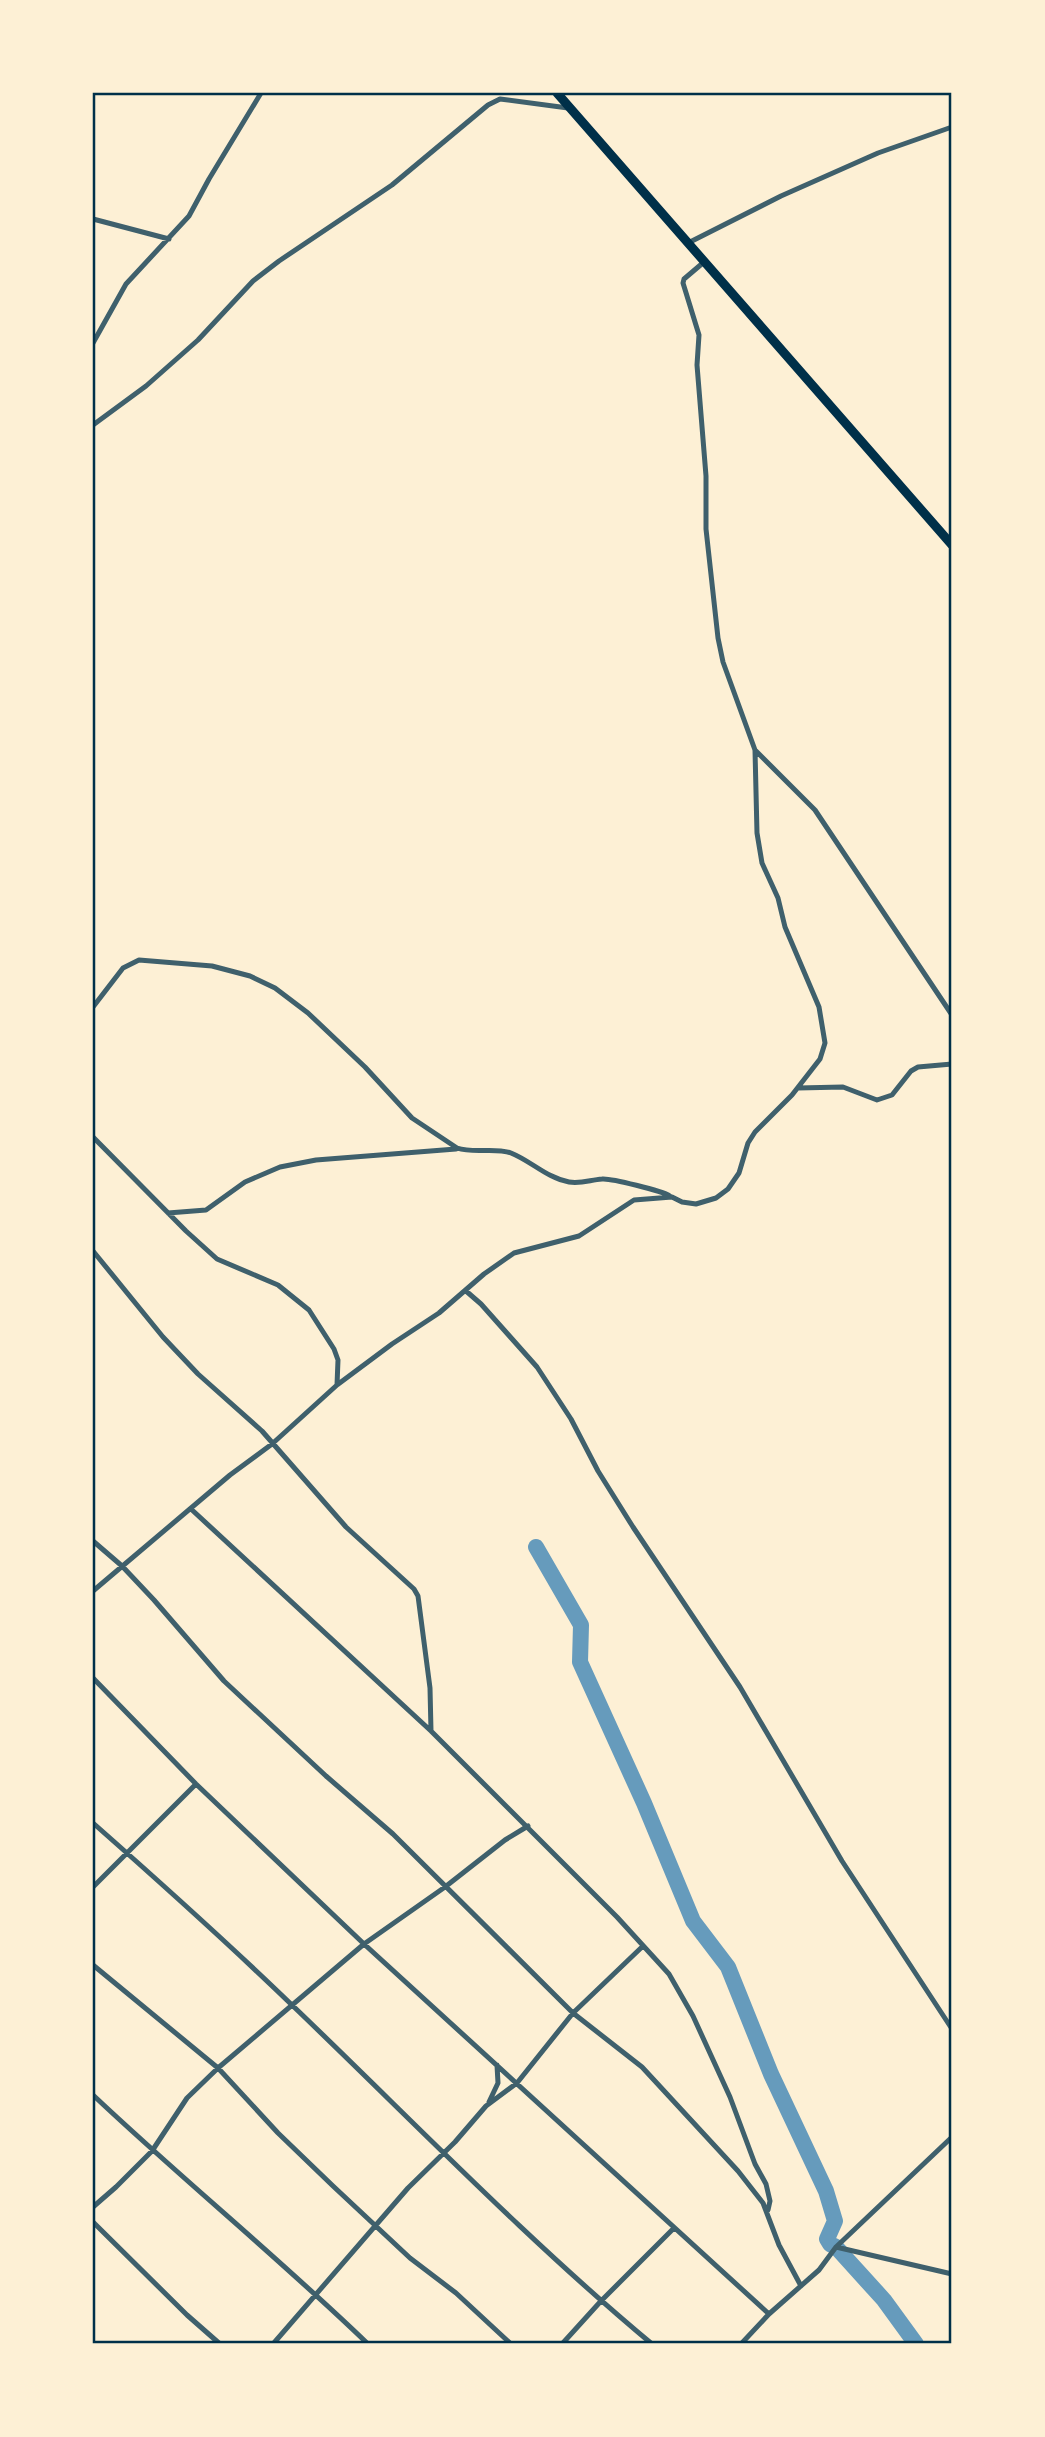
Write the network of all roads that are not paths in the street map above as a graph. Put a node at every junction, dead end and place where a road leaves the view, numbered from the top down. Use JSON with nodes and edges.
{"nodes":[{"id":1,"x":261,"y":93,"type":"edge"},
{"id":2,"x":557,"y":93,"type":"edge"},
{"id":3,"x":571,"y":108,"type":"junction"},
{"id":4,"x":952,"y":127,"type":"edge"},
{"id":5,"x":93,"y":219,"type":"edge"},
{"id":6,"x":169,"y":239,"type":"junction"},
{"id":7,"x":688,"y":243,"type":"junction"},
{"id":8,"x":704,"y":262,"type":"junction"},
{"id":9,"x":93,"y":343,"type":"edge"},
{"id":10,"x":93,"y":425,"type":"edge"},
{"id":11,"x":952,"y":545,"type":"edge"},
{"id":12,"x":755,"y":750,"type":"junction"},
{"id":13,"x":93,"y":1007,"type":"edge"},
{"id":14,"x":952,"y":1015,"type":"edge"},
{"id":15,"x":952,"y":1064,"type":"edge"},
{"id":16,"x":798,"y":1088,"type":"junction"},
{"id":17,"x":93,"y":1137,"type":"edge"},
{"id":18,"x":457,"y":1149,"type":"junction"},
{"id":19,"x":672,"y":1197,"type":"junction"},
{"id":20,"x":168,"y":1213,"type":"junction"},
{"id":21,"x":93,"y":1251,"type":"edge"},
{"id":22,"x":466,"y":1291,"type":"junction"},
{"id":23,"x":337,"y":1385,"type":"junction"},
{"id":24,"x":272,"y":1444,"type":"junction"},
{"id":25,"x":191,"y":1509,"type":"junction"},
{"id":26,"x":93,"y":1542,"type":"edge"},
{"id":27,"x":122,"y":1566,"type":"junction"},
{"id":28,"x":93,"y":1591,"type":"edge"},
{"id":29,"x":93,"y":1678,"type":"edge"},
{"id":30,"x":430,"y":1731,"type":"junction"},
{"id":31,"x":196,"y":1784,"type":"junction"},
{"id":32,"x":93,"y":1823,"type":"edge"},
{"id":33,"x":528,"y":1826,"type":"junction"},
{"id":34,"x":127,"y":1853,"type":"junction"},
{"id":35,"x":93,"y":1887,"type":"edge"},
{"id":36,"x":445,"y":1887,"type":"junction"},
{"id":37,"x":364,"y":1944,"type":"junction"},
{"id":38,"x":643,"y":1946,"type":"junction"},
{"id":39,"x":93,"y":1965,"type":"edge"},
{"id":40,"x":291,"y":2004,"type":"junction"},
{"id":41,"x":573,"y":2013,"type":"junction"},
{"id":42,"x":952,"y":2029,"type":"edge"},
{"id":43,"x":497,"y":2066,"type":"junction"},
{"id":44,"x":218,"y":2068,"type":"junction"},
{"id":45,"x":517,"y":2083,"type":"junction"},
{"id":46,"x":93,"y":2095,"type":"edge"},
{"id":47,"x":486,"y":2106,"type":"junction"},
{"id":48,"x":952,"y":2137,"type":"edge"},
{"id":49,"x":152,"y":2151,"type":"junction"},
{"id":50,"x":444,"y":2154,"type":"junction"},
{"id":51,"x":93,"y":2207,"type":"edge"},
{"id":52,"x":768,"y":2210,"type":"junction"},
{"id":53,"x":93,"y":2222,"type":"edge"},
{"id":54,"x":376,"y":2227,"type":"junction"},
{"id":55,"x":674,"y":2228,"type":"junction"},
{"id":56,"x":836,"y":2247,"type":"junction"},
{"id":57,"x":952,"y":2274,"type":"edge"},
{"id":58,"x":801,"y":2286,"type":"junction"},
{"id":59,"x":317,"y":2295,"type":"junction"},
{"id":60,"x":601,"y":2301,"type":"junction"},
{"id":61,"x":769,"y":2315,"type":"junction"},
{"id":62,"x":219,"y":2344,"type":"edge"},
{"id":63,"x":273,"y":2344,"type":"edge"},
{"id":64,"x":368,"y":2344,"type":"edge"},
{"id":65,"x":511,"y":2344,"type":"edge"},
{"id":66,"x":562,"y":2344,"type":"edge"},
{"id":67,"x":652,"y":2344,"type":"edge"},
{"id":68,"x":741,"y":2344,"type":"edge"}],
"edges":[{"from":1,"to":6,"type":"street"},
{"from":2,"to":3,"type":"main road"},
{"from":3,"to":7,"type":"main road"},
{"from":3,"to":10,"type":"street"},
{"from":4,"to":7,"type":"street"},
{"from":5,"to":6,"type":"street"},
{"from":6,"to":9,"type":"street"},
{"from":7,"to":8,"type":"main road"},
{"from":8,"to":11,"type":"main road"},
{"from":8,"to":12,"type":"street"},
{"from":12,"to":14,"type":"street"},
{"from":12,"to":16,"type":"street"},
{"from":13,"to":18,"type":"street"},
{"from":15,"to":16,"type":"street"},
{"from":16,"to":19,"type":"street"},
{"from":17,"to":20,"type":"street"},
{"from":18,"to":19,"type":"street"},
{"from":18,"to":20,"type":"street"},
{"from":19,"to":22,"type":"street"},
{"from":20,"to":23,"type":"street"},
{"from":21,"to":24,"type":"street"},
{"from":22,"to":23,"type":"street"},
{"from":22,"to":42,"type":"street"},
{"from":23,"to":24,"type":"street"},
{"from":24,"to":25,"type":"street"},
{"from":24,"to":30,"type":"street"},
{"from":25,"to":27,"type":"street"},
{"from":25,"to":30,"type":"street"},
{"from":26,"to":27,"type":"street"},
{"from":27,"to":28,"type":"street"},
{"from":27,"to":36,"type":"street"},
{"from":29,"to":31,"type":"street"},
{"from":30,"to":33,"type":"street"},
{"from":31,"to":34,"type":"street"},
{"from":31,"to":37,"type":"street"},
{"from":32,"to":34,"type":"street"},
{"from":33,"to":36,"type":"street"},
{"from":33,"to":38,"type":"street"},
{"from":34,"to":35,"type":"street"},
{"from":34,"to":40,"type":"street"},
{"from":36,"to":37,"type":"street"},
{"from":36,"to":41,"type":"street"},
{"from":37,"to":40,"type":"street"},
{"from":37,"to":43,"type":"street"},
{"from":38,"to":41,"type":"street"},
{"from":38,"to":52,"type":"street"},
{"from":39,"to":44,"type":"street"},
{"from":40,"to":44,"type":"street"},
{"from":40,"to":50,"type":"street"},
{"from":41,"to":45,"type":"street"},
{"from":41,"to":52,"type":"street"},
{"from":43,"to":45,"type":"street"},
{"from":43,"to":47,"type":"street"},
{"from":44,"to":49,"type":"street"},
{"from":44,"to":54,"type":"street"},
{"from":45,"to":47,"type":"street"},
{"from":45,"to":55,"type":"street"},
{"from":46,"to":49,"type":"street"},
{"from":47,"to":50,"type":"street"},
{"from":48,"to":56,"type":"street"},
{"from":49,"to":51,"type":"street"},
{"from":49,"to":59,"type":"street"},
{"from":50,"to":54,"type":"street"},
{"from":50,"to":60,"type":"street"},
{"from":52,"to":58,"type":"street"},
{"from":53,"to":62,"type":"street"},
{"from":54,"to":59,"type":"street"},
{"from":54,"to":65,"type":"street"},
{"from":55,"to":60,"type":"street"},
{"from":55,"to":61,"type":"street"},
{"from":56,"to":57,"type":"street"},
{"from":56,"to":58,"type":"street"},
{"from":58,"to":61,"type":"street"},
{"from":59,"to":63,"type":"street"},
{"from":59,"to":64,"type":"street"},
{"from":60,"to":66,"type":"street"},
{"from":60,"to":67,"type":"street"},
{"from":61,"to":68,"type":"street"}]}
